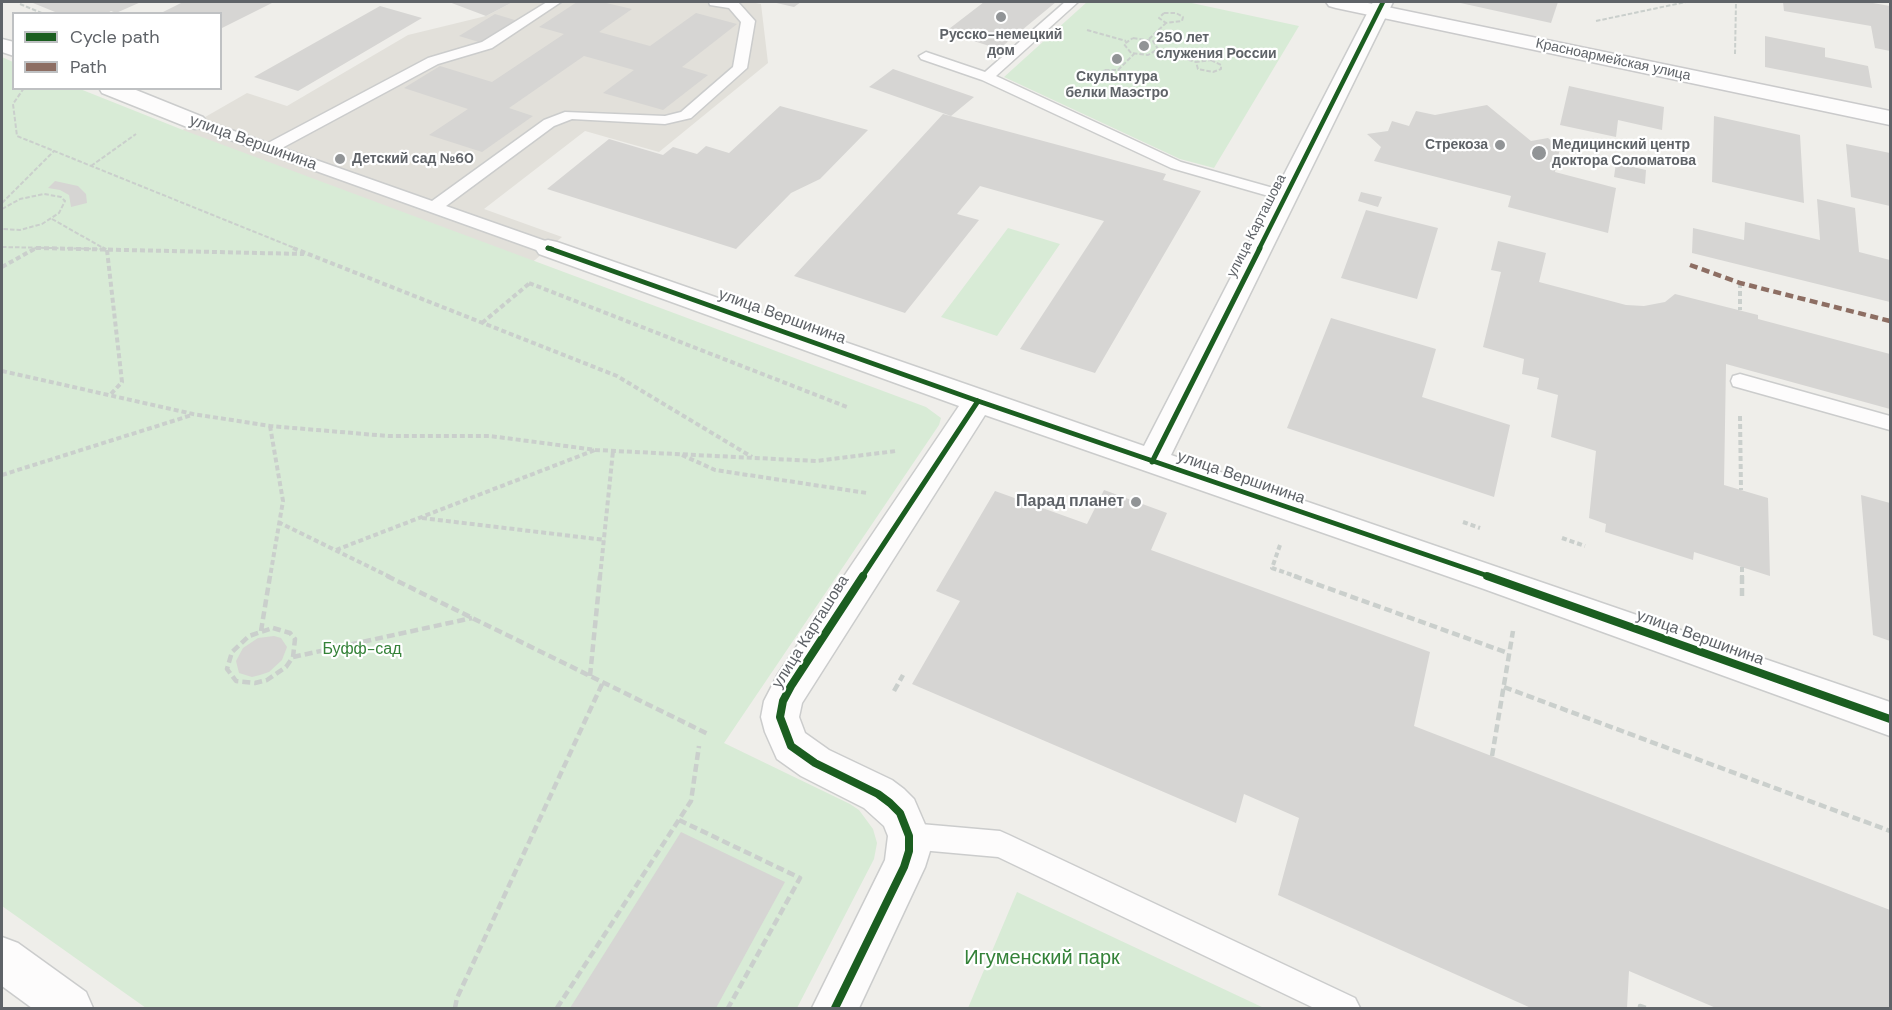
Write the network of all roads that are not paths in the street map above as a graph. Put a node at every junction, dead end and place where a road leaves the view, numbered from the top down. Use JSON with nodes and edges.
{"nodes":[{"id":1,"x":555,"y":2,"type":"edge"},
{"id":2,"x":715,"y":2,"type":"edge"},
{"id":3,"x":1072,"y":2,"type":"edge"},
{"id":4,"x":1336,"y":2,"type":"edge"},
{"id":5,"x":1380,"y":6,"type":"edge"},
{"id":6,"x":926,"y":56,"type":"dead end"},
{"id":7,"x":987,"y":77,"type":"junction"},
{"id":8,"x":115,"y":90,"type":"edge"},
{"id":9,"x":1890,"y":118,"type":"edge"},
{"id":10,"x":195,"y":122,"type":"joint"},
{"id":11,"x":268,"y":148,"type":"junction"},
{"id":12,"x":1285,"y":196,"type":"junction"},
{"id":13,"x":435,"y":207,"type":"junction"},
{"id":14,"x":548,"y":248,"type":"joint"},
{"id":15,"x":1740,"y":381,"type":"road end"},
{"id":16,"x":978,"y":401,"type":"junction"},
{"id":17,"x":1890,"y":423,"type":"edge"},
{"id":18,"x":1152,"y":462,"type":"junction"},
{"id":19,"x":1890,"y":719,"type":"edge"},
{"id":20,"x":909,"y":836,"type":"junction"},
{"id":21,"x":2,"y":959,"type":"edge"},
{"id":22,"x":70,"y":1008,"type":"edge"},
{"id":23,"x":835,"y":1008,"type":"edge"},
{"id":24,"x":1345,"y":1008,"type":"edge"}],
"edges":[{"from":1,"to":11,"type":"lane"},
{"from":2,"to":13,"type":"lane"},
{"from":3,"to":7,"type":"lane"},
{"from":4,"to":5,"type":"street","name":"Красноармейская улица"},
{"from":5,"to":9,"type":"street","name":"Красноармейская улица"},
{"from":5,"to":12,"type":"street","name":"улица Карташова"},
{"from":6,"to":7,"type":"lane"},
{"from":7,"to":12,"type":"lane"},
{"from":8,"to":10,"type":"street","name":"улица Вершинина"},
{"from":10,"to":11,"type":"lane","name":"улица Вершинина"},
{"from":11,"to":13,"type":"lane","name":"улица Вершинина"},
{"from":12,"to":18,"type":"street","name":"улица Карташова"},
{"from":13,"to":14,"type":"lane","name":"улица Вершинина"},
{"from":14,"to":16,"type":"street","name":"улица Вершинина"},
{"from":15,"to":17,"type":"lane"},
{"from":16,"to":18,"type":"street","name":"улица Вершинина"},
{"from":16,"to":20,"type":"street","name":"улица Карташова"},
{"from":18,"to":19,"type":"street","name":"улица Вершинина"},
{"from":20,"to":23,"type":"street"},
{"from":20,"to":24,"type":"lane"},
{"from":21,"to":22,"type":"street"}]}
